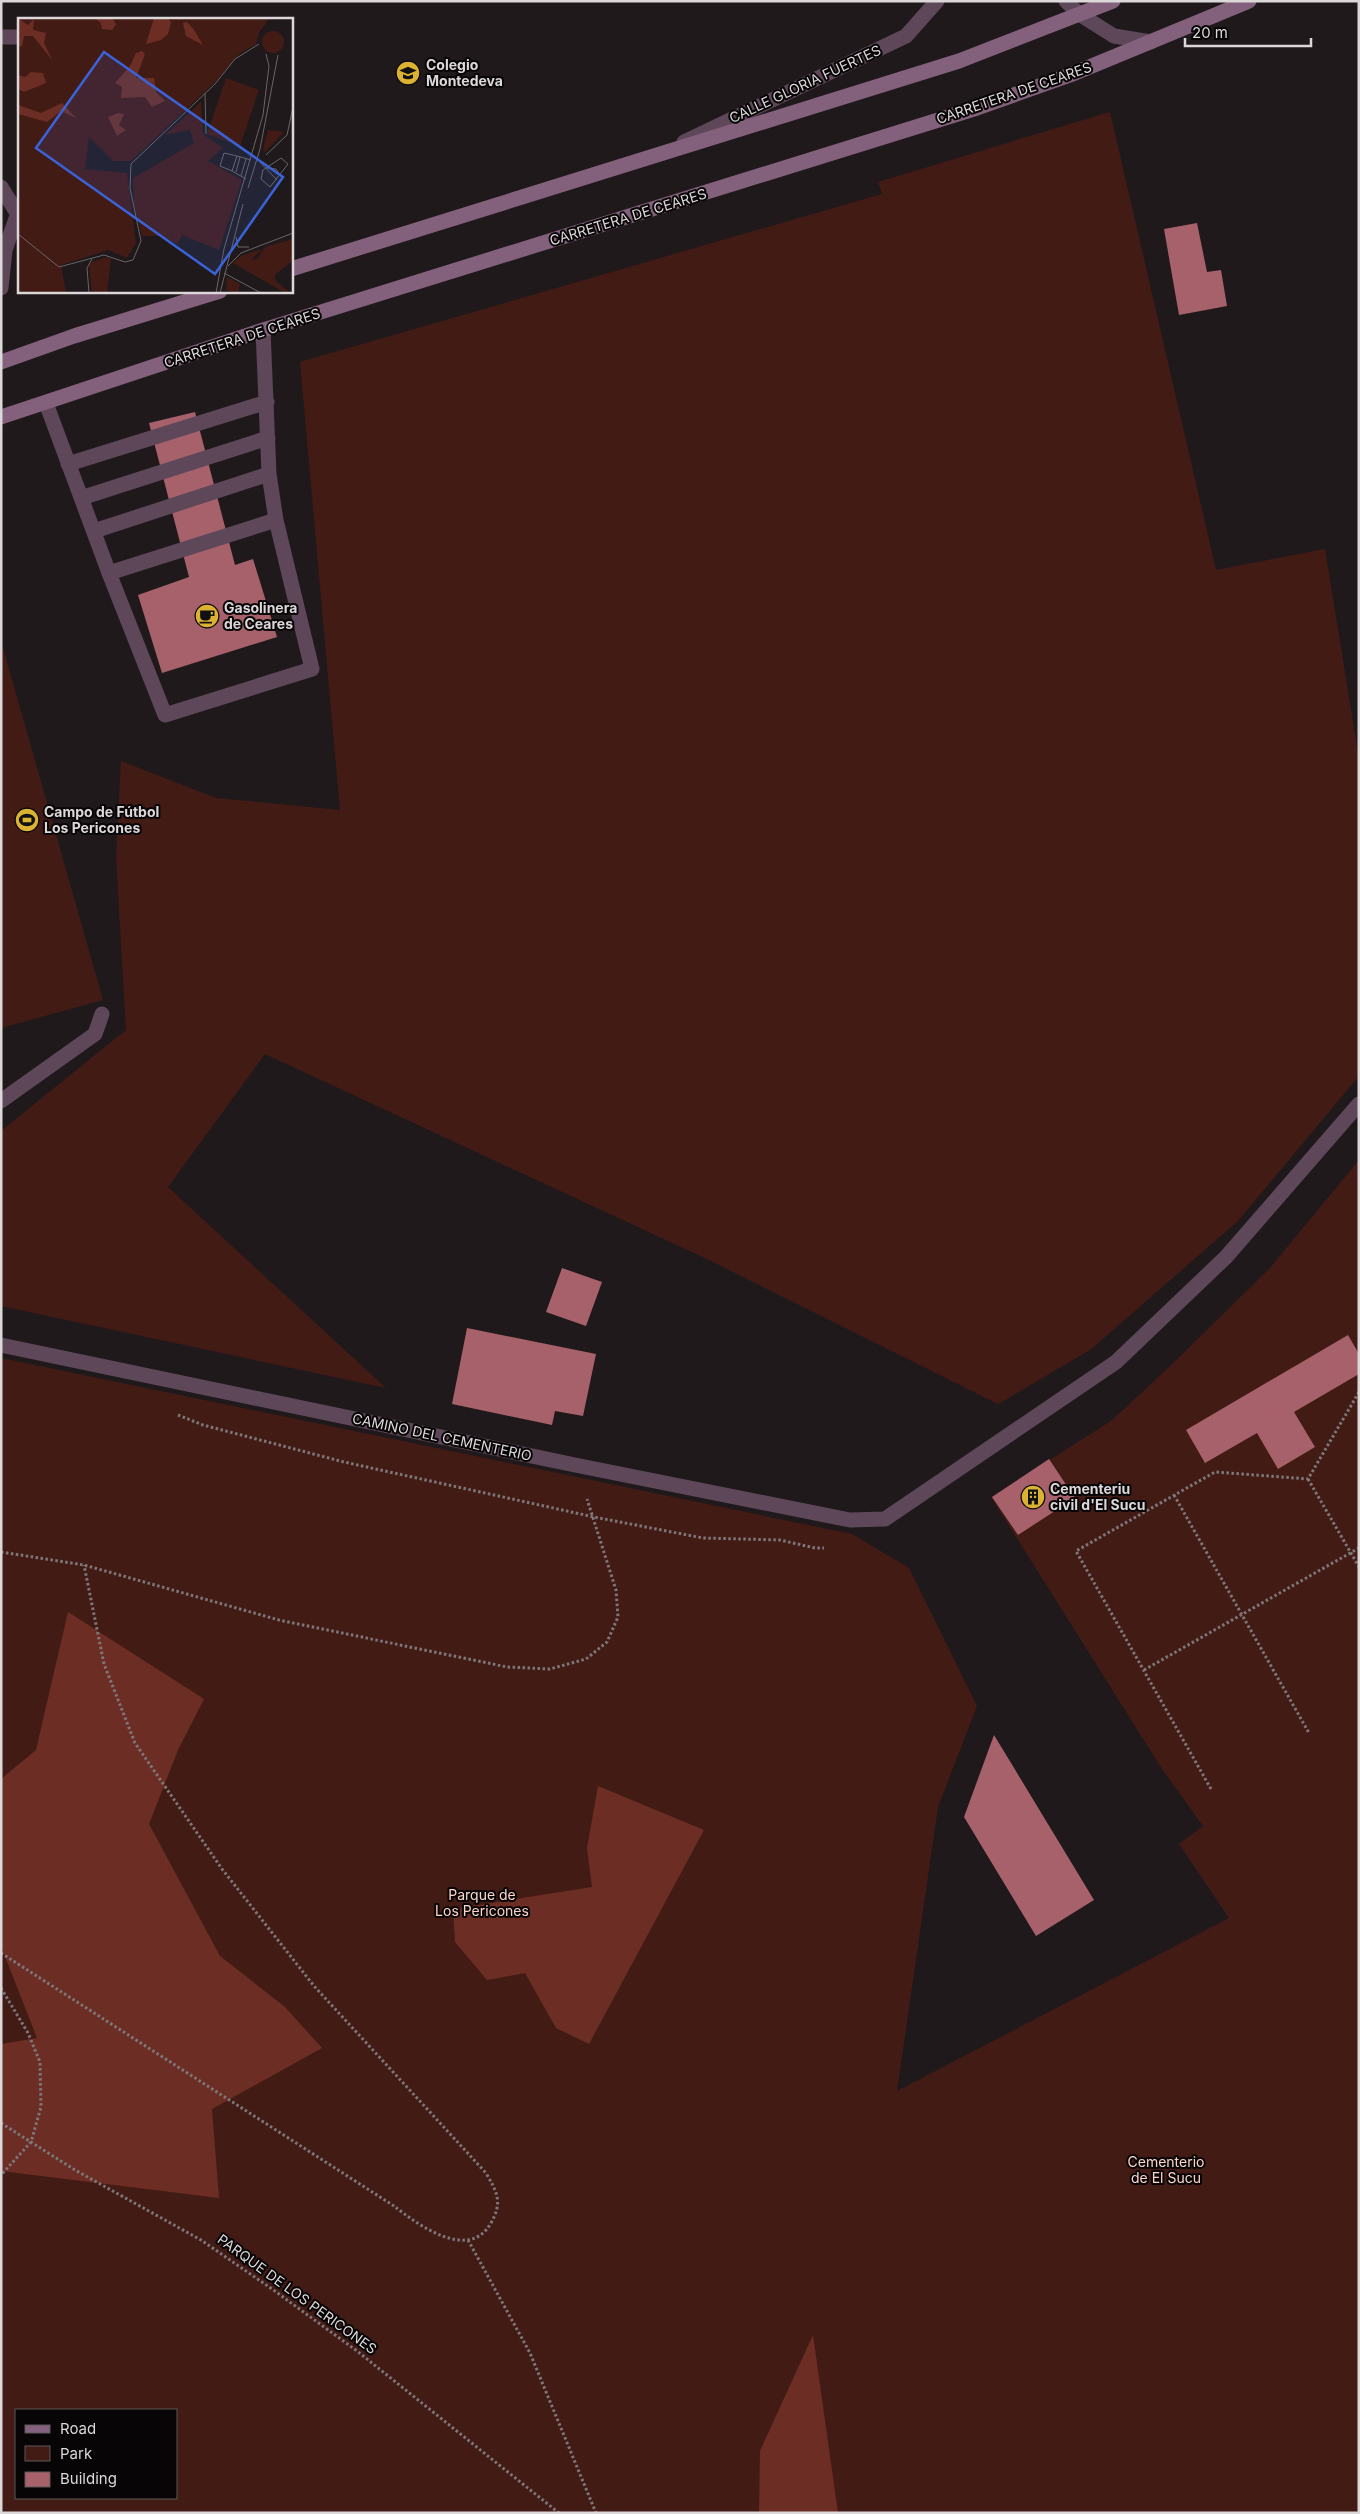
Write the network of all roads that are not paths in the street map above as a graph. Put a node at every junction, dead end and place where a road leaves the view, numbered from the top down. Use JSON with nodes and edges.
{"nodes":[{"id":1,"x":937,"y":1,"type":"edge"},
{"id":2,"x":1066,"y":1,"type":"edge"},
{"id":3,"x":1113,"y":1,"type":"edge"},
{"id":4,"x":1249,"y":1,"type":"edge"},
{"id":5,"x":1079,"y":14,"type":"junction"},
{"id":6,"x":1,"y":37,"type":"edge"},
{"id":7,"x":18,"y":37,"type":"edge"},
{"id":8,"x":1151,"y":42,"type":"junction"},
{"id":9,"x":661,"y":153,"type":"junction"},
{"id":10,"x":1,"y":187,"type":"edge"},
{"id":11,"x":1,"y":209,"type":"edge"},
{"id":12,"x":18,"y":212,"type":"edge"},
{"id":13,"x":3,"y":253,"type":"edge"},
{"id":14,"x":292,"y":270,"type":"edge"},
{"id":15,"x":1,"y":288,"type":"edge"},
{"id":16,"x":217,"y":292,"type":"edge"},
{"id":17,"x":263,"y":330,"type":"junction"},
{"id":18,"x":1,"y":362,"type":"edge"},
{"id":19,"x":267,"y":402,"type":"junction"},
{"id":20,"x":46,"y":403,"type":"junction"},
{"id":21,"x":1,"y":416,"type":"edge"},
{"id":22,"x":268,"y":438,"type":"junction"},
{"id":23,"x":68,"y":464,"type":"junction"},
{"id":24,"x":269,"y":474,"type":"junction"},
{"id":25,"x":80,"y":498,"type":"junction"},
{"id":26,"x":276,"y":520,"type":"junction"},
{"id":27,"x":94,"y":531,"type":"junction"},
{"id":28,"x":109,"y":573,"type":"junction"},
{"id":29,"x":102,"y":1014,"type":"dead end"},
{"id":30,"x":1,"y":1101,"type":"edge"},
{"id":31,"x":1359,"y":1104,"type":"edge"},
{"id":32,"x":1,"y":1345,"type":"edge"}],
"edges":[{"from":1,"to":9,"type":"street","name":"CALLE GLORIA FUERTES"},
{"from":2,"to":5,"type":"street"},
{"from":3,"to":5,"type":"main road"},
{"from":4,"to":8,"type":"main road","name":"CARRETERA DE CEARES"},
{"from":5,"to":8,"type":"street"},
{"from":5,"to":9,"type":"main road"},
{"from":6,"to":7,"type":"street"},
{"from":8,"to":17,"type":"main road","name":"CARRETERA DE CEARES"},
{"from":9,"to":14,"type":"main road"},
{"from":10,"to":12,"type":"street"},
{"from":11,"to":12,"type":"street"},
{"from":12,"to":13,"type":"street"},
{"from":13,"to":15,"type":"street"},
{"from":16,"to":18,"type":"main road"},
{"from":17,"to":19,"type":"street"},
{"from":17,"to":20,"type":"main road","name":"CARRETERA DE CEARES"},
{"from":19,"to":22,"type":"street"},
{"from":19,"to":23,"type":"street"},
{"from":20,"to":21,"type":"main road","name":"CARRETERA DE CEARES"},
{"from":20,"to":23,"type":"street"},
{"from":22,"to":24,"type":"street"},
{"from":22,"to":25,"type":"street"},
{"from":23,"to":25,"type":"street"},
{"from":24,"to":26,"type":"street"},
{"from":24,"to":27,"type":"street"},
{"from":25,"to":27,"type":"street"},
{"from":26,"to":28,"type":"street"},
{"from":26,"to":28,"type":"street"},
{"from":27,"to":28,"type":"street"},
{"from":29,"to":30,"type":"street"},
{"from":31,"to":32,"type":"street","name":"CAMINO DEL CEMENTERIO"}]}
